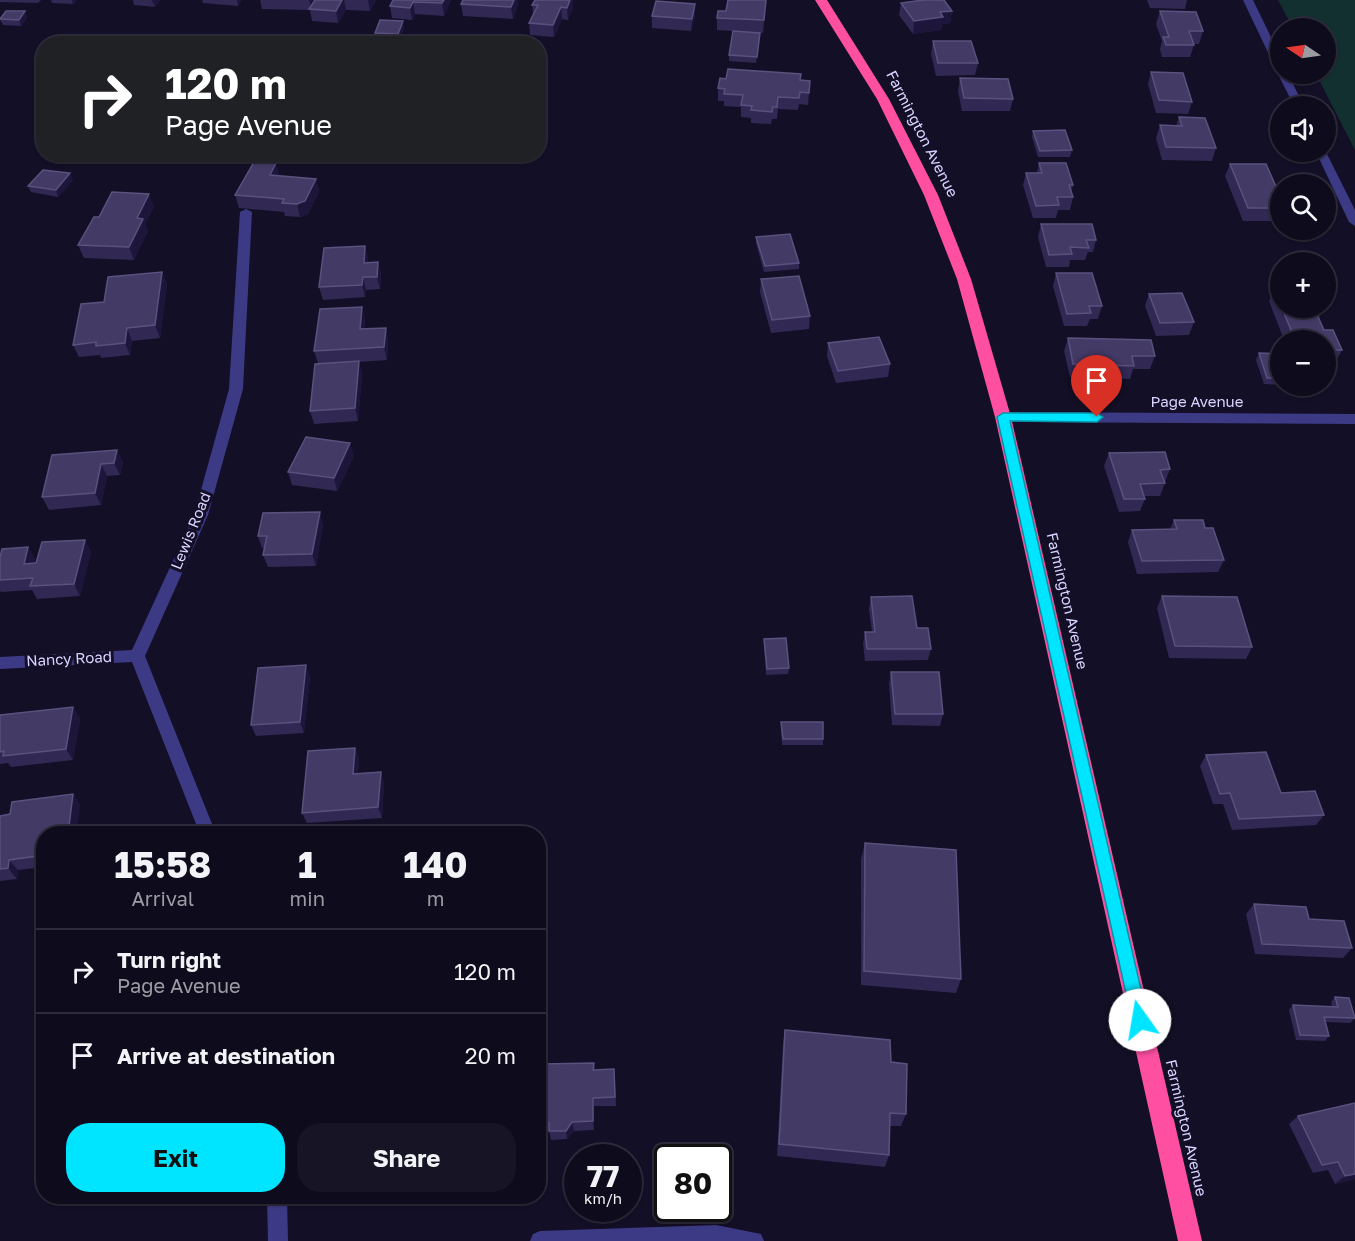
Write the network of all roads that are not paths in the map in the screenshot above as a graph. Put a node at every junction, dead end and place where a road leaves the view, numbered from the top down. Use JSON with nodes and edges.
{"nodes":[{"id":1,"x":821,"y":0,"type":"edge"},
{"id":2,"x":1248,"y":0,"type":"edge"},
{"id":3,"x":1270,"y":46,"type":"edge"},
{"id":4,"x":1326,"y":162,"type":"edge"},
{"id":5,"x":246,"y":212,"type":"edge"},
{"id":6,"x":1355,"y":222,"type":"edge"},
{"id":7,"x":1003,"y":417,"type":"junction"},
{"id":8,"x":1355,"y":419,"type":"edge"},
{"id":9,"x":137,"y":656,"type":"junction"},
{"id":10,"x":0,"y":663,"type":"edge"},
{"id":11,"x":205,"y":826,"type":"edge"},
{"id":12,"x":278,"y":1204,"type":"edge"},
{"id":13,"x":278,"y":1241,"type":"edge"},
{"id":14,"x":540,"y":1241,"type":"edge"},
{"id":15,"x":753,"y":1241,"type":"edge"},
{"id":16,"x":1190,"y":1241,"type":"edge"}],
"edges":[{"from":1,"to":7,"type":"highway","name":"Farmington Avenue"},
{"from":2,"to":3,"type":"street"},
{"from":4,"to":6,"type":"street"},
{"from":5,"to":9,"type":"street","name":"Lewis Road"},
{"from":7,"to":8,"type":"street","name":"Page Avenue"},
{"from":7,"to":16,"type":"highway","name":"Farmington Avenue"},
{"from":9,"to":10,"type":"street","name":"Nancy Road"},
{"from":9,"to":11,"type":"street"},
{"from":12,"to":13,"type":"street"},
{"from":14,"to":15,"type":"street"}]}
